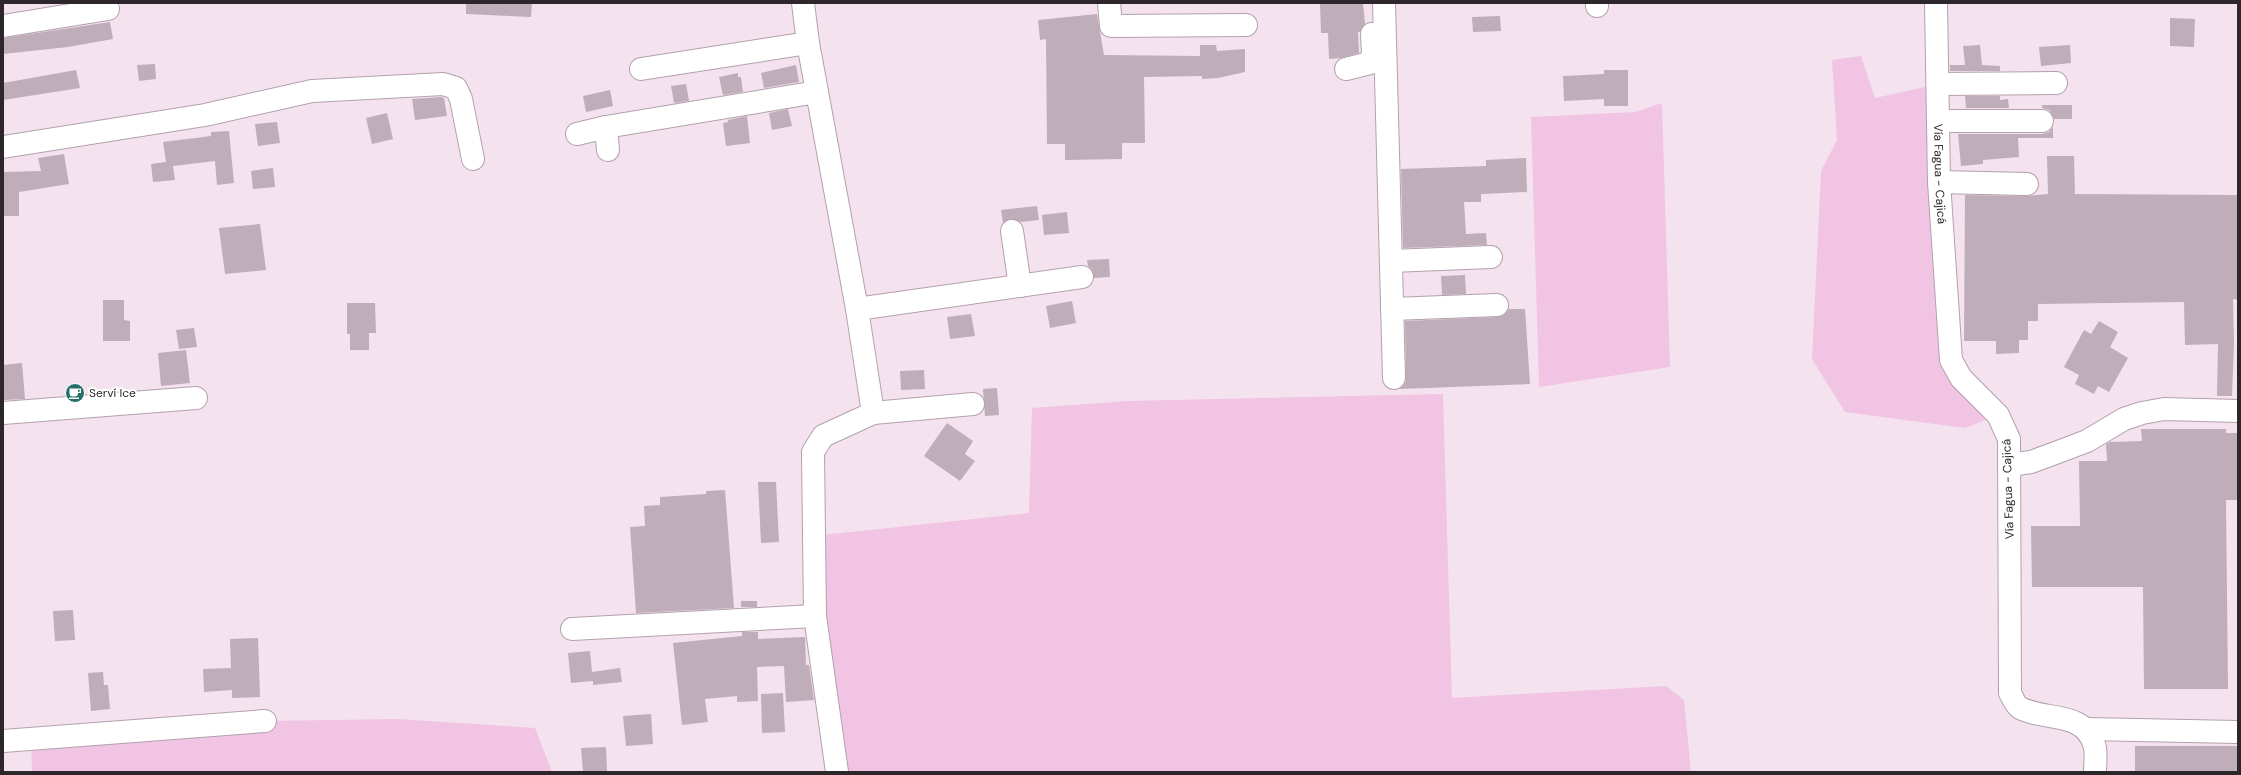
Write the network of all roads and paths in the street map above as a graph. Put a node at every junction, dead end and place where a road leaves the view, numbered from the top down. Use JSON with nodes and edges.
{"nodes":[{"id":1,"x":803,"y":3,"type":"edge"},
{"id":2,"x":1109,"y":3,"type":"edge"},
{"id":3,"x":1371,"y":3,"type":"edge"},
{"id":4,"x":1384,"y":3,"type":"edge"},
{"id":5,"x":1936,"y":3,"type":"edge"},
{"id":6,"x":108,"y":9,"type":"dead end"},
{"id":7,"x":1246,"y":25,"type":"dead end"},
{"id":8,"x":3,"y":26,"type":"edge"},
{"id":9,"x":808,"y":43,"type":"junction"},
{"id":10,"x":641,"y":69,"type":"dead end"},
{"id":11,"x":1346,"y":69,"type":"dead end"},
{"id":12,"x":2056,"y":83,"type":"dead end"},
{"id":13,"x":1938,"y":84,"type":"junction"},
{"id":14,"x":817,"y":92,"type":"junction"},
{"id":15,"x":1938,"y":121,"type":"junction"},
{"id":16,"x":2042,"y":121,"type":"dead end"},
{"id":17,"x":606,"y":127,"type":"junction"},
{"id":18,"x":577,"y":134,"type":"dead end"},
{"id":19,"x":3,"y":147,"type":"edge"},
{"id":20,"x":608,"y":150,"type":"dead end"},
{"id":21,"x":472,"y":159,"type":"dead end"},
{"id":22,"x":1939,"y":182,"type":"junction"},
{"id":23,"x":2027,"y":184,"type":"dead end"},
{"id":24,"x":1012,"y":231,"type":"dead end"},
{"id":25,"x":1491,"y":257,"type":"dead end"},
{"id":26,"x":1391,"y":261,"type":"junction"},
{"id":27,"x":1082,"y":277,"type":"dead end"},
{"id":28,"x":1020,"y":286,"type":"junction"},
{"id":29,"x":1497,"y":305,"type":"dead end"},
{"id":30,"x":857,"y":309,"type":"junction"},
{"id":31,"x":1392,"y":309,"type":"junction"},
{"id":32,"x":1394,"y":378,"type":"dead end"},
{"id":33,"x":196,"y":398,"type":"dead end"},
{"id":34,"x":973,"y":404,"type":"dead end"},
{"id":35,"x":2238,"y":411,"type":"edge"},
{"id":36,"x":3,"y":413,"type":"edge"},
{"id":37,"x":873,"y":413,"type":"junction"},
{"id":38,"x":2009,"y":465,"type":"junction"},
{"id":39,"x":814,"y":616,"type":"junction"},
{"id":40,"x":572,"y":629,"type":"dead end"},
{"id":41,"x":265,"y":720,"type":"dead end"},
{"id":42,"x":2087,"y":728,"type":"junction"},
{"id":43,"x":2238,"y":732,"type":"edge"},
{"id":44,"x":3,"y":742,"type":"edge"},
{"id":45,"x":837,"y":772,"type":"edge"},
{"id":46,"x":2095,"y":772,"type":"edge"}],
"edges":[{"from":1,"to":9,"type":"street"},
{"from":2,"to":7,"type":"street"},
{"from":3,"to":11,"type":"street"},
{"from":4,"to":26,"type":"street"},
{"from":5,"to":13,"type":"street","name":"Vía Fagua - Cajicá"},
{"from":6,"to":8,"type":"street"},
{"from":9,"to":10,"type":"street"},
{"from":9,"to":14,"type":"street"},
{"from":12,"to":13,"type":"street"},
{"from":13,"to":15,"type":"street","name":"Vía Fagua - Cajicá"},
{"from":14,"to":17,"type":"street"},
{"from":14,"to":30,"type":"street"},
{"from":15,"to":16,"type":"street"},
{"from":15,"to":22,"type":"street","name":"Vía Fagua - Cajicá"},
{"from":17,"to":18,"type":"street"},
{"from":17,"to":20,"type":"street"},
{"from":19,"to":21,"type":"street"},
{"from":22,"to":23,"type":"street"},
{"from":22,"to":38,"type":"street","name":"Vía Fagua - Cajicá"},
{"from":24,"to":28,"type":"street"},
{"from":25,"to":26,"type":"street"},
{"from":26,"to":31,"type":"street"},
{"from":27,"to":28,"type":"street"},
{"from":28,"to":30,"type":"street"},
{"from":29,"to":31,"type":"street"},
{"from":30,"to":37,"type":"street"},
{"from":31,"to":32,"type":"street"},
{"from":33,"to":36,"type":"street"},
{"from":34,"to":37,"type":"street"},
{"from":35,"to":38,"type":"street"},
{"from":37,"to":39,"type":"street"},
{"from":38,"to":42,"type":"street","name":"Vía Fagua - Cajicá"},
{"from":39,"to":40,"type":"street"},
{"from":39,"to":45,"type":"street"},
{"from":41,"to":44,"type":"street"},
{"from":42,"to":43,"type":"street"},
{"from":42,"to":46,"type":"street"}]}
